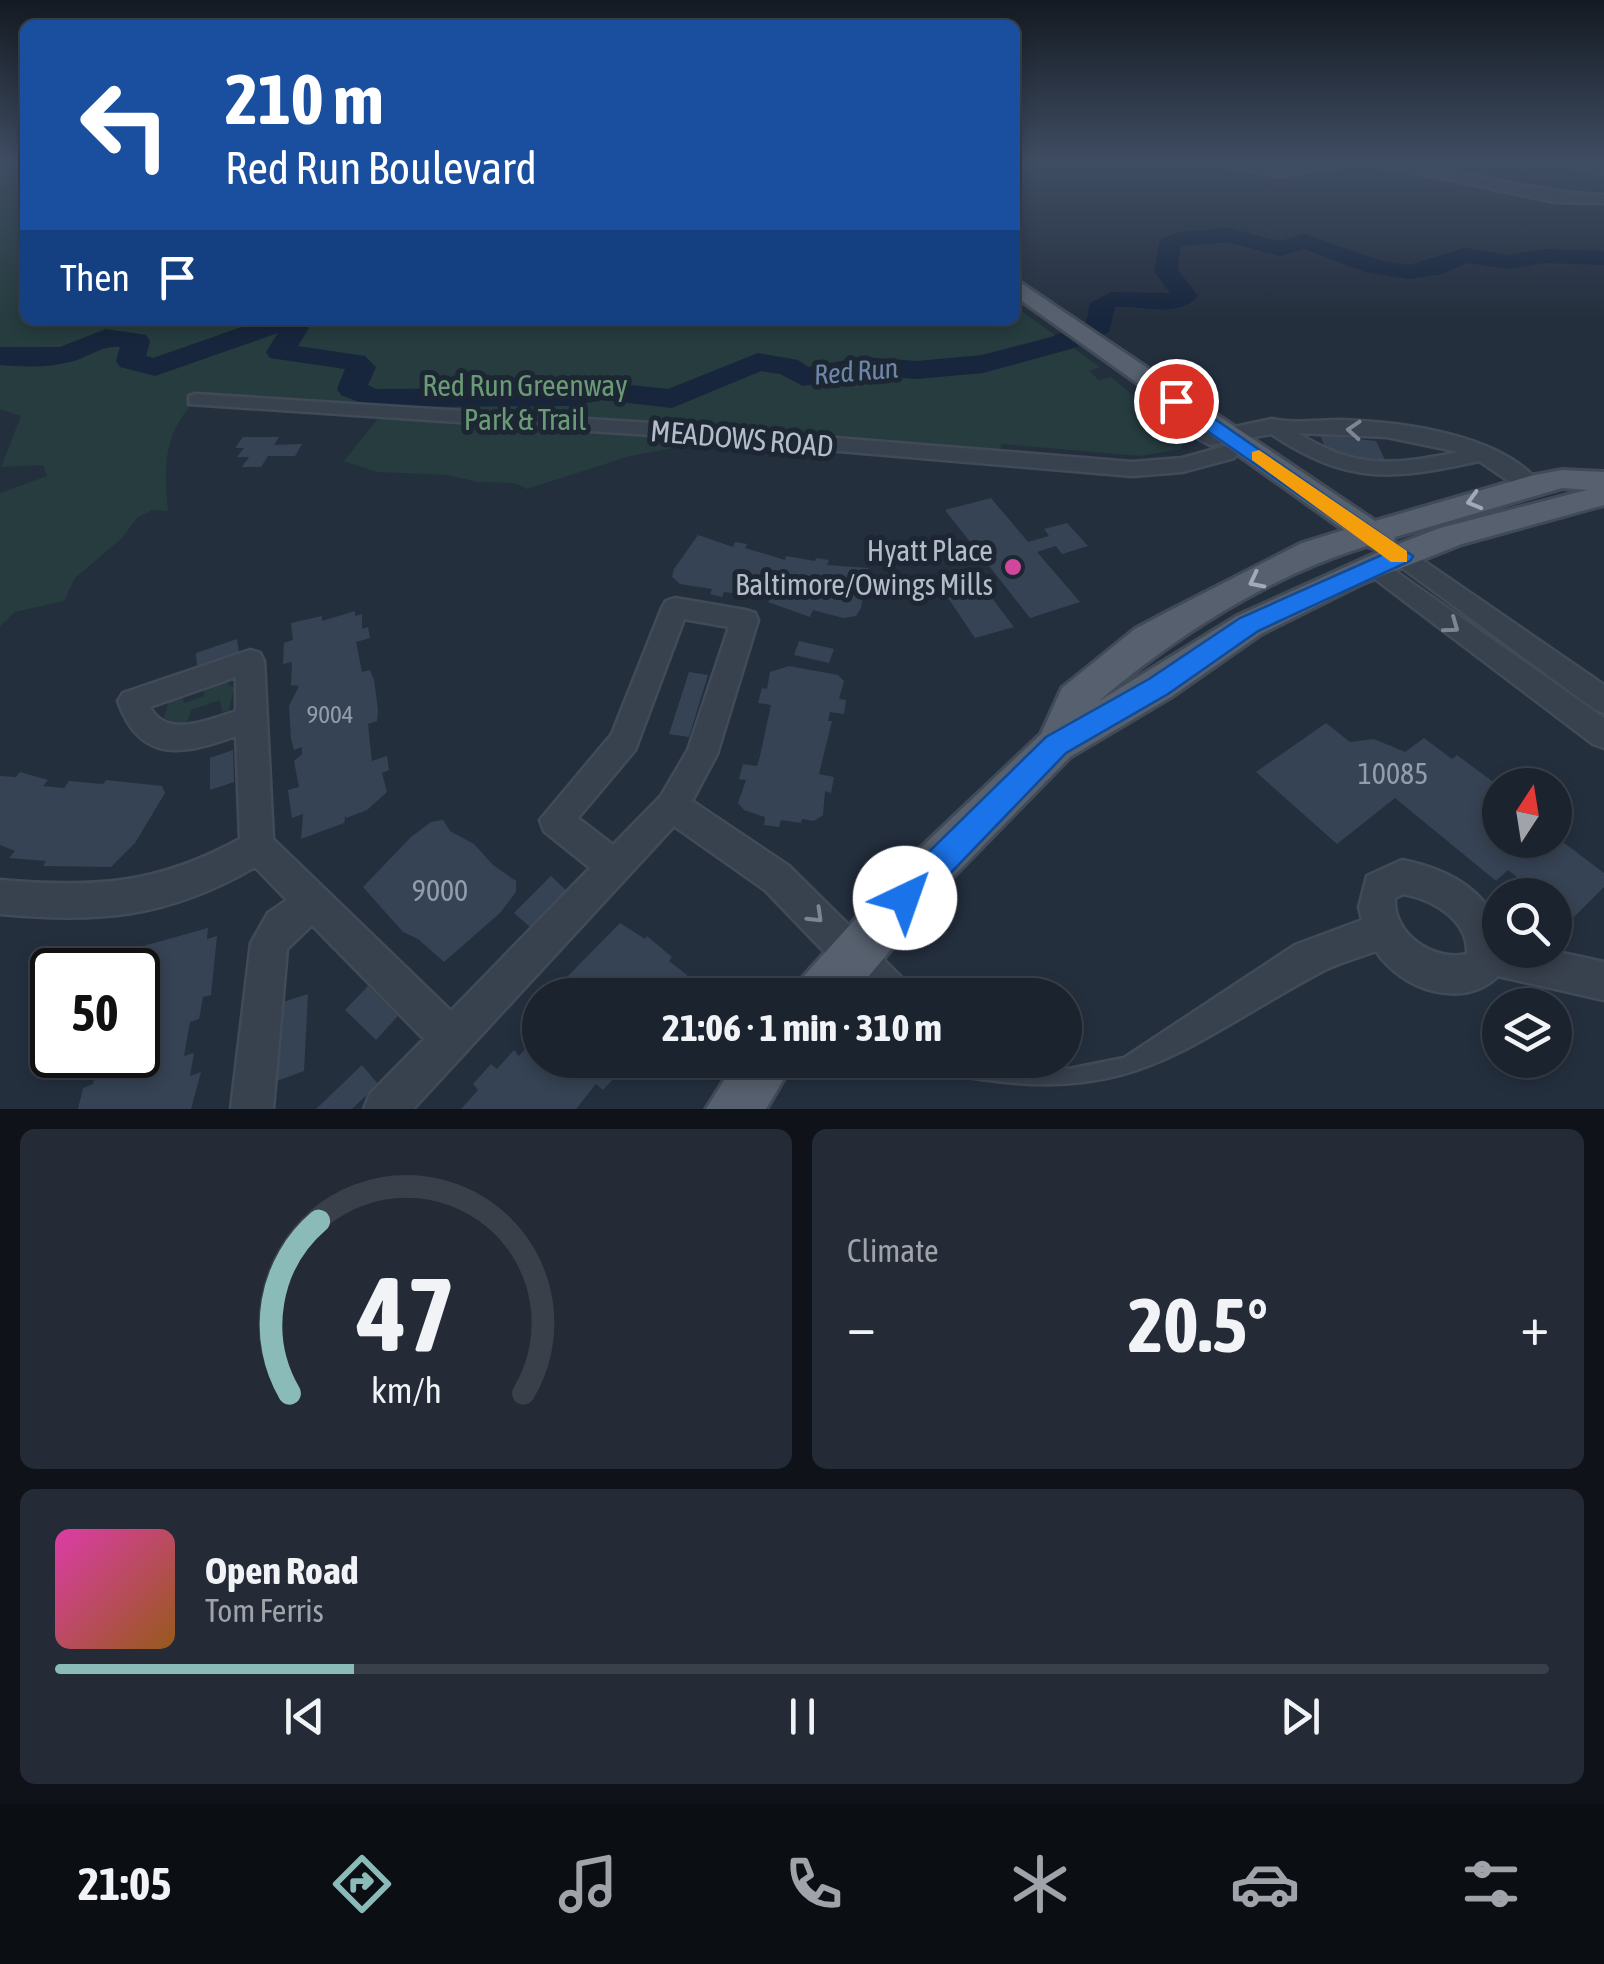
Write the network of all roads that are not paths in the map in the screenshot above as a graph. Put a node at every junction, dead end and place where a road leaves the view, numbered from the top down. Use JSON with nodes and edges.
{"nodes":[{"id":1,"x":1020,"y":290,"type":"edge"},
{"id":2,"x":1020,"y":296,"type":"edge"},
{"id":3,"x":1041,"y":306,"type":"junction"},
{"id":4,"x":196,"y":400,"type":"dead end"},
{"id":5,"x":1272,"y":425,"type":"junction"},
{"id":6,"x":1221,"y":442,"type":"junction"},
{"id":7,"x":1484,"y":453,"type":"junction"},
{"id":8,"x":1604,"y":481,"type":"edge"},
{"id":9,"x":1530,"y":485,"type":"junction"},
{"id":10,"x":1604,"y":495,"type":"edge"},
{"id":11,"x":1373,"y":549,"type":"junction"},
{"id":12,"x":1604,"y":702,"type":"edge"},
{"id":13,"x":252,"y":718,"type":"dead end"},
{"id":14,"x":1604,"y":735,"type":"edge"},
{"id":15,"x":672,"y":806,"type":"junction"},
{"id":16,"x":258,"y":847,"type":"junction"},
{"id":17,"x":616,"y":868,"type":"junction"},
{"id":18,"x":0,"y":897,"type":"edge"},
{"id":19,"x":314,"y":902,"type":"junction"},
{"id":20,"x":1382,"y":930,"type":"junction"},
{"id":21,"x":1482,"y":933,"type":"edge"},
{"id":22,"x":855,"y":954,"type":"junction"},
{"id":23,"x":1482,"y":962,"type":"edge"},
{"id":24,"x":1546,"y":968,"type":"edge"},
{"id":25,"x":836,"y":978,"type":"edge"},
{"id":26,"x":877,"y":978,"type":"edge"},
{"id":27,"x":1604,"y":981,"type":"edge"},
{"id":28,"x":452,"y":1040,"type":"junction"},
{"id":29,"x":756,"y":1078,"type":"edge"},
{"id":30,"x":1001,"y":1078,"type":"edge"},
{"id":31,"x":252,"y":1109,"type":"edge"},
{"id":32,"x":385,"y":1109,"type":"edge"},
{"id":33,"x":733,"y":1109,"type":"edge"}],
"edges":[{"from":1,"to":3,"type":"main road"},
{"from":2,"to":3,"type":"main road"},
{"from":3,"to":6,"type":"main road"},
{"from":4,"to":6,"type":"street","name":"MEADOWS ROAD"},
{"from":5,"to":6,"type":"street","name":"MEADOWS ROAD"},
{"from":7,"to":5,"type":"street","name":"MEADOWS ROAD","one_way":true},
{"from":5,"to":7,"type":"street"},
{"from":6,"to":11,"type":"main road"},
{"from":7,"to":9,"type":"street","name":"MEADOWS ROAD"},
{"from":8,"to":9,"type":"main road"},
{"from":9,"to":11,"type":"main road","one_way":true},
{"from":10,"to":11,"type":"main road"},
{"from":11,"to":12,"type":"street"},
{"from":11,"to":14,"type":"street","one_way":true},
{"from":11,"to":22,"type":"main road"},
{"from":13,"to":16,"type":"street"},
{"from":15,"to":17,"type":"street"},
{"from":15,"to":17,"type":"street"},
{"from":15,"to":22,"type":"street","one_way":true},
{"from":16,"to":18,"type":"street"},
{"from":16,"to":19,"type":"street"},
{"from":17,"to":28,"type":"street"},
{"from":19,"to":28,"type":"street"},
{"from":19,"to":31,"type":"street"},
{"from":20,"to":21,"type":"street"},
{"from":20,"to":23,"type":"street"},
{"from":20,"to":30,"type":"street"},
{"from":22,"to":25,"type":"main road"},
{"from":22,"to":26,"type":"street"},
{"from":24,"to":27,"type":"street"},
{"from":28,"to":32,"type":"street"},
{"from":29,"to":33,"type":"main road"}]}
